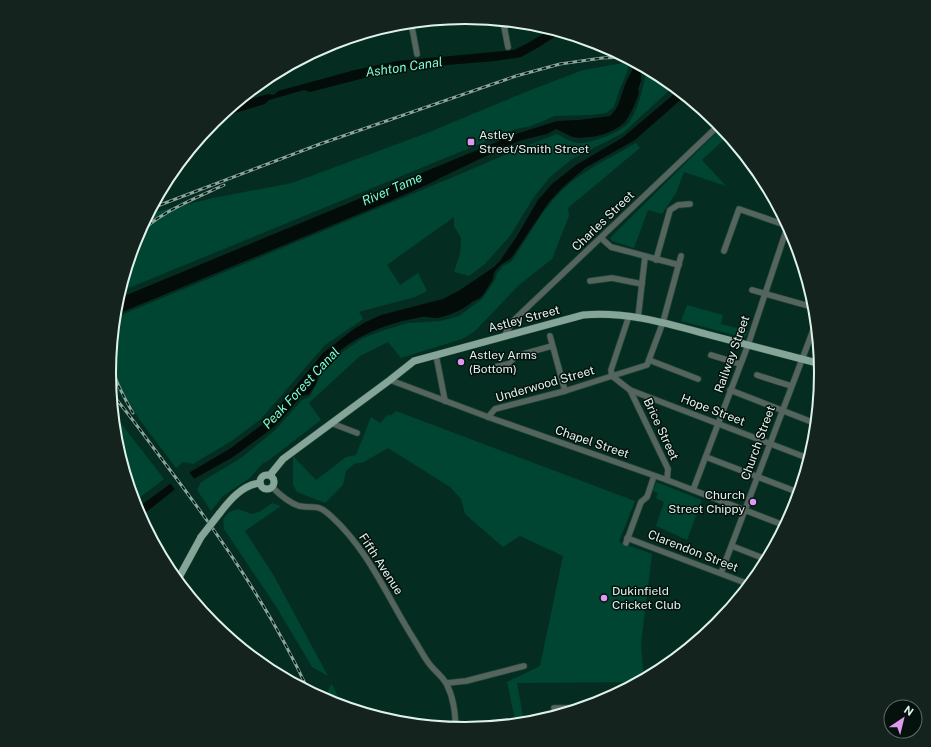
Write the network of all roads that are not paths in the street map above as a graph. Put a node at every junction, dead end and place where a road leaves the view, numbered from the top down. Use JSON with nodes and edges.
{"nodes":[{"id":1,"x":504,"y":26,"type":"edge"},
{"id":2,"x":412,"y":28,"type":"edge"},
{"id":3,"x":508,"y":47,"type":"dead end"},
{"id":4,"x":417,"y":54,"type":"dead end"},
{"id":5,"x":715,"y":129,"type":"edge"},
{"id":6,"x":690,"y":204,"type":"dead end"},
{"id":7,"x":781,"y":223,"type":"edge"},
{"id":8,"x":785,"y":234,"type":"edge"},
{"id":9,"x":601,"y":238,"type":"junction"},
{"id":10,"x":724,"y":251,"type":"dead end"},
{"id":11,"x":681,"y":256,"type":"dead end"},
{"id":12,"x":646,"y":257,"type":"junction"},
{"id":13,"x":656,"y":260,"type":"junction"},
{"id":14,"x":679,"y":265,"type":"junction"},
{"id":15,"x":590,"y":282,"type":"dead end"},
{"id":16,"x":642,"y":284,"type":"junction"},
{"id":17,"x":752,"y":290,"type":"dead end"},
{"id":18,"x":766,"y":294,"type":"junction"},
{"id":19,"x":808,"y":306,"type":"edge"},
{"id":20,"x":629,"y":316,"type":"junction"},
{"id":21,"x":638,"y":318,"type":"junction"},
{"id":22,"x":663,"y":322,"type":"junction"},
{"id":23,"x":812,"y":332,"type":"edge"},
{"id":24,"x":504,"y":336,"type":"junction"},
{"id":25,"x":550,"y":336,"type":"dead end"},
{"id":26,"x":748,"y":345,"type":"junction"},
{"id":27,"x":552,"y":346,"type":"junction"},
{"id":28,"x":436,"y":355,"type":"junction"},
{"id":29,"x":711,"y":355,"type":"dead end"},
{"id":30,"x":802,"y":359,"type":"junction"},
{"id":31,"x":649,"y":360,"type":"junction"},
{"id":32,"x":814,"y":362,"type":"edge"},
{"id":33,"x":740,"y":364,"type":"junction"},
{"id":34,"x":496,"y":367,"type":"dead end"},
{"id":35,"x":757,"y":375,"type":"dead end"},
{"id":36,"x":612,"y":376,"type":"junction"},
{"id":37,"x":698,"y":379,"type":"dead end"},
{"id":38,"x":390,"y":380,"type":"junction"},
{"id":39,"x":791,"y":386,"type":"junction"},
{"id":40,"x":630,"y":390,"type":"junction"},
{"id":41,"x":730,"y":390,"type":"junction"},
{"id":42,"x":564,"y":391,"type":"junction"},
{"id":43,"x":445,"y":401,"type":"junction"},
{"id":44,"x":782,"y":411,"type":"junction"},
{"id":45,"x":488,"y":417,"type":"junction"},
{"id":46,"x":811,"y":422,"type":"edge"},
{"id":47,"x":331,"y":423,"type":"junction"},
{"id":48,"x":718,"y":424,"type":"junction"},
{"id":49,"x":357,"y":433,"type":"dead end"},
{"id":50,"x":770,"y":444,"type":"junction"},
{"id":51,"x":706,"y":457,"type":"junction"},
{"id":52,"x":805,"y":457,"type":"edge"},
{"id":53,"x":270,"y":475,"type":"junction"},
{"id":54,"x":654,"y":476,"type":"junction"},
{"id":55,"x":758,"y":477,"type":"junction"},
{"id":56,"x":667,"y":480,"type":"junction"},
{"id":57,"x":260,"y":483,"type":"junction"},
{"id":58,"x":272,"y":486,"type":"junction"},
{"id":59,"x":693,"y":490,"type":"junction"},
{"id":60,"x":794,"y":491,"type":"edge"},
{"id":61,"x":745,"y":510,"type":"junction"},
{"id":62,"x":781,"y":524,"type":"edge"},
{"id":63,"x":732,"y":546,"type":"junction"},
{"id":64,"x":762,"y":558,"type":"edge"},
{"id":65,"x":721,"y":573,"type":"junction"},
{"id":66,"x":180,"y":574,"type":"edge"},
{"id":67,"x":745,"y":583,"type":"edge"},
{"id":68,"x":524,"y":666,"type":"dead end"},
{"id":69,"x":447,"y":683,"type":"junction"},
{"id":70,"x":554,"y":708,"type":"dead end"},
{"id":71,"x":565,"y":708,"type":"edge"},
{"id":72,"x":456,"y":723,"type":"edge"}],
"edges":[{"from":1,"to":3,"type":"street"},
{"from":2,"to":4,"type":"street"},
{"from":5,"to":9,"type":"street","name":"Charles Street"},
{"from":6,"to":13,"type":"street"},
{"from":7,"to":10,"type":"street"},
{"from":8,"to":18,"type":"street","name":"Railway Street"},
{"from":9,"to":12,"type":"street"},
{"from":9,"to":24,"type":"street","name":"Charles Street"},
{"from":11,"to":14,"type":"street"},
{"from":12,"to":13,"type":"street"},
{"from":12,"to":16,"type":"street"},
{"from":13,"to":14,"type":"street"},
{"from":14,"to":22,"type":"street"},
{"from":15,"to":16,"type":"street"},
{"from":16,"to":21,"type":"street"},
{"from":17,"to":18,"type":"street"},
{"from":18,"to":19,"type":"street"},
{"from":18,"to":26,"type":"street","name":"Railway Street"},
{"from":20,"to":21,"type":"main road","name":"Astley Street"},
{"from":20,"to":24,"type":"main road","name":"Astley Street"},
{"from":20,"to":36,"type":"street"},
{"from":21,"to":22,"type":"main road","name":"Astley Street"},
{"from":22,"to":26,"type":"main road","name":"Astley Street"},
{"from":22,"to":31,"type":"street"},
{"from":23,"to":30,"type":"street","name":"Church Street"},
{"from":24,"to":28,"type":"main road","name":"Astley Street"},
{"from":25,"to":27,"type":"street"},
{"from":26,"to":30,"type":"main road","name":"Astley Street"},
{"from":26,"to":33,"type":"street","name":"Railway Street"},
{"from":27,"to":34,"type":"street"},
{"from":27,"to":42,"type":"street"},
{"from":28,"to":38,"type":"main road","name":"Astley Street"},
{"from":28,"to":43,"type":"street"},
{"from":29,"to":33,"type":"street"},
{"from":30,"to":32,"type":"main road","name":"Astley Street"},
{"from":30,"to":39,"type":"street","name":"Church Street"},
{"from":31,"to":36,"type":"street","name":"Underwood Street"},
{"from":31,"to":37,"type":"street"},
{"from":33,"to":41,"type":"street","name":"Railway Street"},
{"from":35,"to":39,"type":"street"},
{"from":36,"to":40,"type":"street","name":"Hope Street"},
{"from":36,"to":42,"type":"street","name":"Underwood Street"},
{"from":38,"to":43,"type":"street","name":"Chapel Street"},
{"from":38,"to":47,"type":"main road","name":"Astley Street"},
{"from":39,"to":44,"type":"street","name":"Church Street"},
{"from":40,"to":48,"type":"street","name":"Hope Street"},
{"from":40,"to":56,"type":"street","name":"Brice Street"},
{"from":41,"to":44,"type":"street"},
{"from":41,"to":48,"type":"street","name":"Railway Street"},
{"from":42,"to":45,"type":"street","name":"Underwood Street"},
{"from":43,"to":45,"type":"street","name":"Chapel Street"},
{"from":44,"to":46,"type":"street"},
{"from":44,"to":50,"type":"street","name":"Church Street"},
{"from":45,"to":54,"type":"street","name":"Chapel Street"},
{"from":47,"to":49,"type":"street"},
{"from":47,"to":53,"type":"main road","name":"Astley Street"},
{"from":48,"to":50,"type":"street","name":"Hope Street"},
{"from":48,"to":51,"type":"street","name":"Railway Street"},
{"from":50,"to":52,"type":"street","name":"Hope Street"},
{"from":50,"to":55,"type":"street","name":"Church Street"},
{"from":51,"to":55,"type":"street"},
{"from":51,"to":59,"type":"street","name":"Railway Street"},
{"from":53,"to":57,"type":"main road"},
{"from":53,"to":58,"type":"main road"},
{"from":54,"to":56,"type":"street","name":"Chapel Street"},
{"from":54,"to":65,"type":"street","name":"Clarendon Street"},
{"from":55,"to":60,"type":"street"},
{"from":55,"to":61,"type":"street","name":"Church Street"},
{"from":56,"to":59,"type":"street","name":"Chapel Street"},
{"from":57,"to":58,"type":"main road"},
{"from":57,"to":66,"type":"main road","bridge":true},
{"from":58,"to":69,"type":"street","name":"Fifth Avenue"},
{"from":59,"to":61,"type":"street","name":"Chapel Street"},
{"from":61,"to":62,"type":"street","name":"Chapel Street"},
{"from":61,"to":63,"type":"street","name":"Church Street"},
{"from":63,"to":64,"type":"street"},
{"from":63,"to":65,"type":"street","name":"Church Street"},
{"from":65,"to":67,"type":"street","name":"Clarendon Street"},
{"from":68,"to":69,"type":"street"},
{"from":69,"to":72,"type":"street"},
{"from":70,"to":71,"type":"street"}]}
